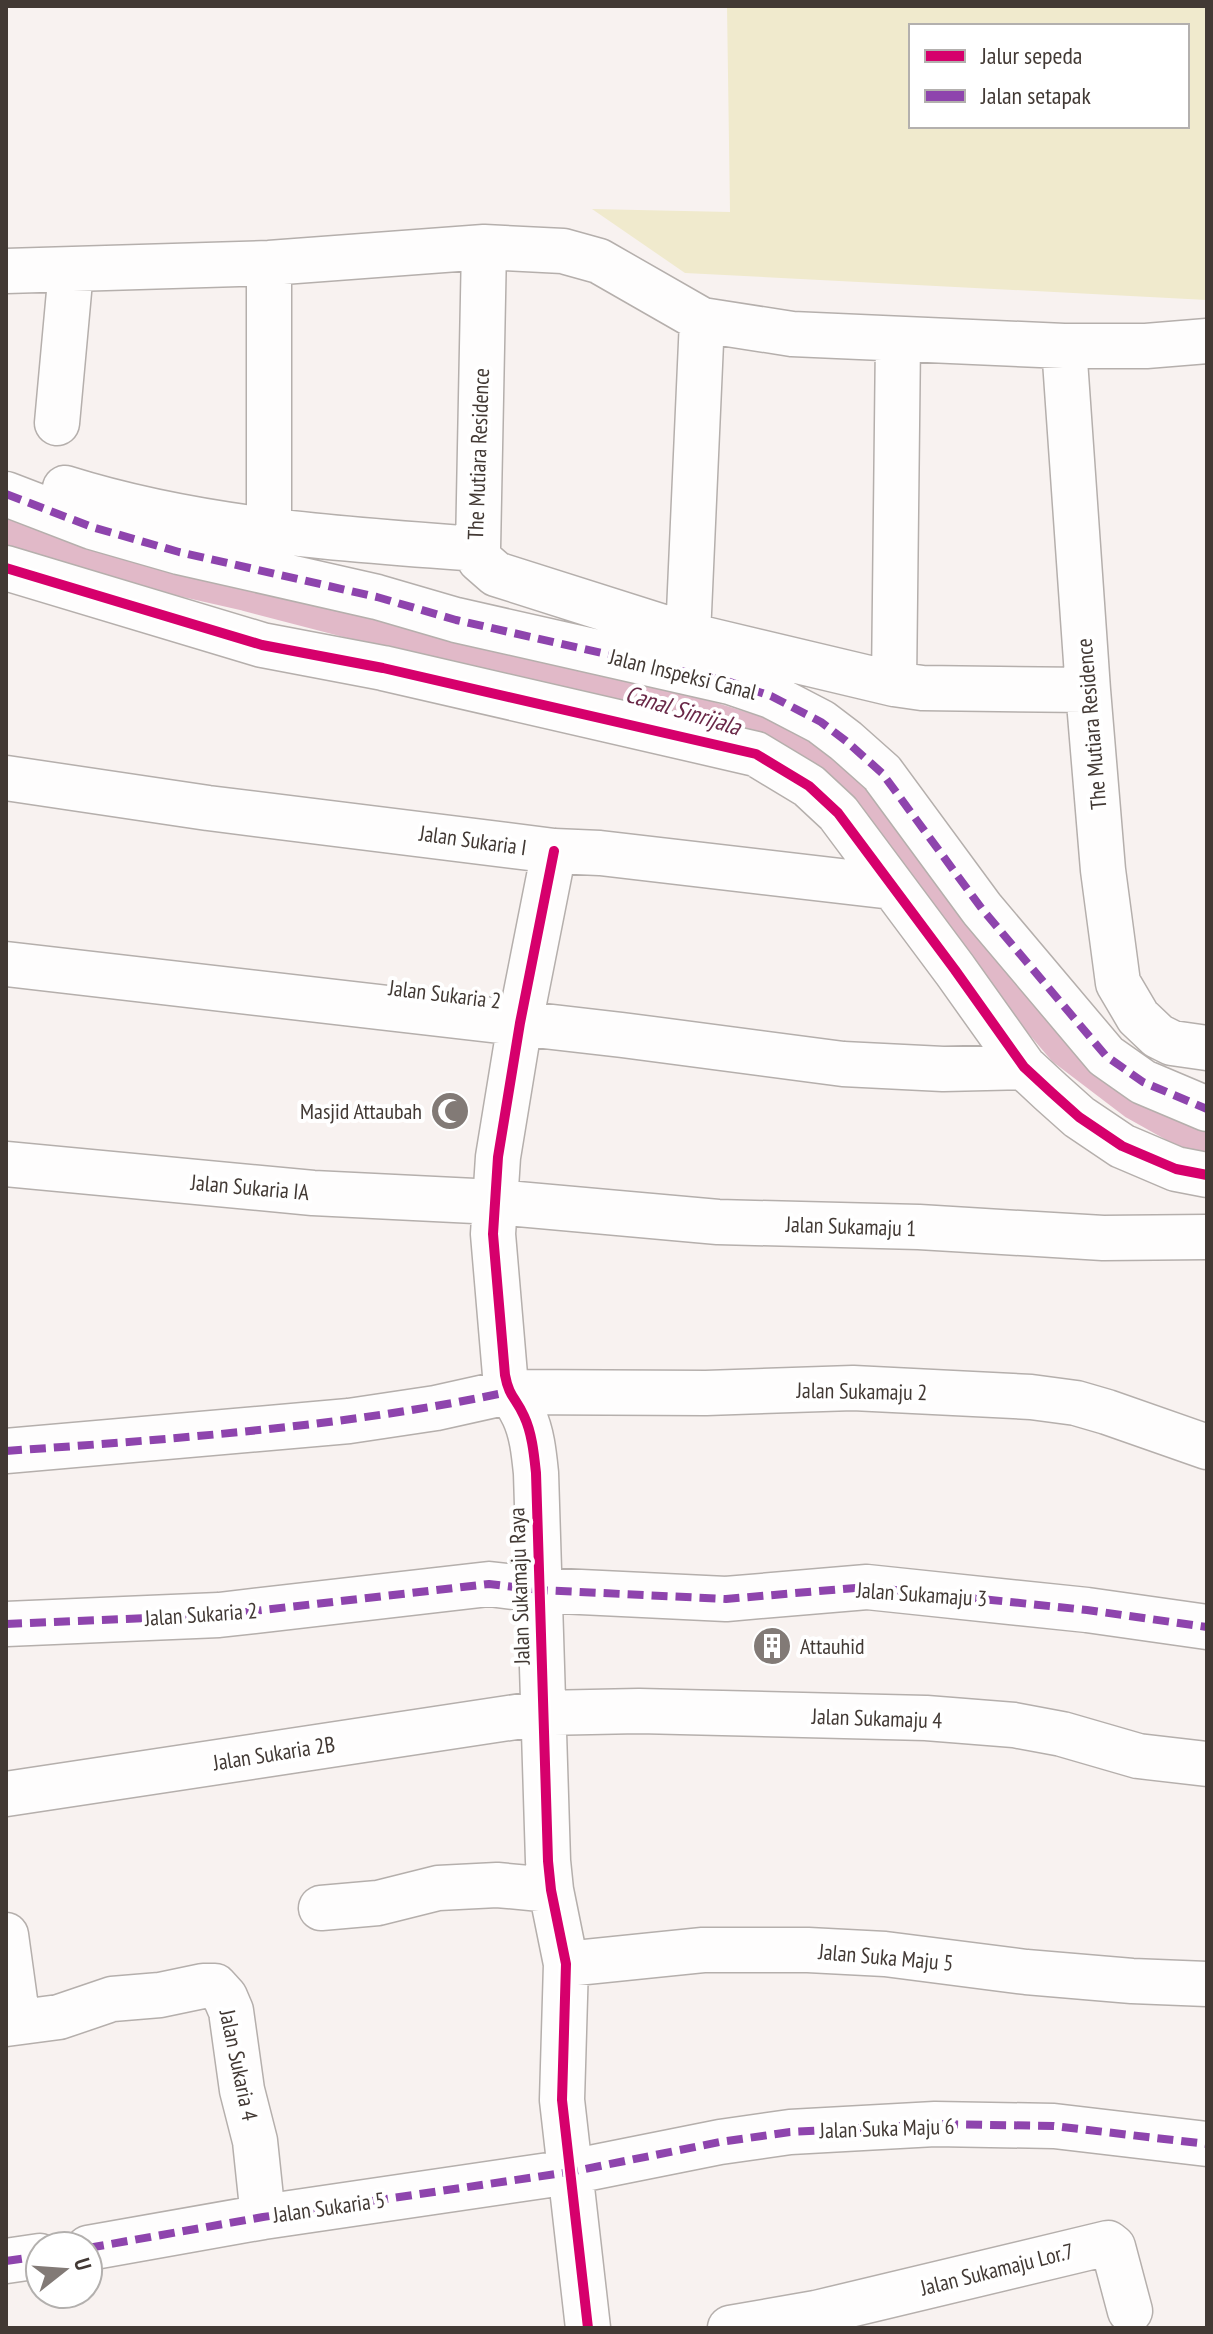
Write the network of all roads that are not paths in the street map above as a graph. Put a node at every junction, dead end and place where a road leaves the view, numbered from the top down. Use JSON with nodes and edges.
{"nodes":[{"id":1,"x":484,"y":247,"type":"junction"},
{"id":2,"x":269,"y":263,"type":"junction"},
{"id":3,"x":71,"y":270,"type":"junction"},
{"id":4,"x":6,"y":271,"type":"edge"},
{"id":5,"x":702,"y":320,"type":"junction"},
{"id":6,"x":898,"y":339,"type":"junction"},
{"id":7,"x":1207,"y":341,"type":"edge"},
{"id":8,"x":1064,"y":346,"type":"junction"},
{"id":9,"x":57,"y":423,"type":"dead end"},
{"id":10,"x":6,"y":469,"type":"edge"},
{"id":11,"x":6,"y":494,"type":"edge"},
{"id":12,"x":269,"y":530,"type":"junction"},
{"id":13,"x":478,"y":549,"type":"junction"},
{"id":14,"x":6,"y":568,"type":"edge"},
{"id":15,"x":688,"y":635,"type":"junction"},
{"id":16,"x":894,"y":684,"type":"junction"},
{"id":17,"x":1088,"y":690,"type":"junction"},
{"id":18,"x":770,"y":700,"type":"junction"},
{"id":19,"x":757,"y":750,"type":"junction"},
{"id":20,"x":6,"y":778,"type":"edge"},
{"id":21,"x":554,"y":851,"type":"junction"},
{"id":22,"x":892,"y":887,"type":"junction"},
{"id":23,"x":6,"y":964,"type":"edge"},
{"id":24,"x":520,"y":1023,"type":"junction"},
{"id":25,"x":1207,"y":1048,"type":"edge"},
{"id":26,"x":1024,"y":1067,"type":"junction"},
{"id":27,"x":1207,"y":1109,"type":"edge"},
{"id":28,"x":6,"y":1164,"type":"edge"},
{"id":29,"x":1207,"y":1175,"type":"edge"},
{"id":30,"x":495,"y":1202,"type":"junction"},
{"id":31,"x":1207,"y":1237,"type":"edge"},
{"id":32,"x":508,"y":1392,"type":"junction"},
{"id":33,"x":1207,"y":1447,"type":"edge"},
{"id":34,"x":6,"y":1451,"type":"edge"},
{"id":35,"x":539,"y":1590,"type":"junction"},
{"id":36,"x":6,"y":1624,"type":"edge"},
{"id":37,"x":1207,"y":1627,"type":"edge"},
{"id":38,"x":542,"y":1713,"type":"junction"},
{"id":39,"x":1207,"y":1764,"type":"edge"},
{"id":40,"x":6,"y":1794,"type":"edge"},
{"id":41,"x":551,"y":1890,"type":"junction"},
{"id":42,"x":321,"y":1908,"type":"dead end"},
{"id":43,"x":6,"y":1935,"type":"edge"},
{"id":44,"x":566,"y":1964,"type":"junction"},
{"id":45,"x":1207,"y":1984,"type":"edge"},
{"id":46,"x":12,"y":2023,"type":"edge"},
{"id":47,"x":1207,"y":2144,"type":"edge"},
{"id":48,"x":570,"y":2172,"type":"junction"},
{"id":49,"x":263,"y":2217,"type":"junction"},
{"id":50,"x":104,"y":2245,"type":"edge"},
{"id":51,"x":1130,"y":2311,"type":"dead end"},
{"id":52,"x":819,"y":2320,"type":"edge"},
{"id":53,"x":588,"y":2328,"type":"edge"},
{"id":54,"x":730,"y":2328,"type":"edge"}],
"edges":[{"from":1,"to":2,"type":"street"},
{"from":1,"to":5,"type":"street"},
{"from":1,"to":13,"type":"street","name":"The Mutiara Residence"},
{"from":2,"to":3,"type":"street"},
{"from":2,"to":12,"type":"street"},
{"from":3,"to":4,"type":"street"},
{"from":3,"to":9,"type":"street"},
{"from":5,"to":6,"type":"street"},
{"from":5,"to":15,"type":"street"},
{"from":6,"to":8,"type":"street"},
{"from":6,"to":16,"type":"street"},
{"from":7,"to":8,"type":"street"},
{"from":8,"to":17,"type":"street","name":"The Mutiara Residence"},
{"from":10,"to":12,"type":"street","name":"The Mutiara Residence"},
{"from":11,"to":18,"type":"street","name":"Jalan Inspeksi Canal"},
{"from":12,"to":13,"type":"street","name":"The Mutiara Residence"},
{"from":13,"to":15,"type":"street"},
{"from":14,"to":19,"type":"street"},
{"from":15,"to":16,"type":"street"},
{"from":16,"to":17,"type":"street"},
{"from":17,"to":25,"type":"street","name":"The Mutiara Residence"},
{"from":18,"to":19,"type":"street"},
{"from":18,"to":27,"type":"street","name":"Jalan Inspeksi Canal"},
{"from":19,"to":22,"type":"street"},
{"from":20,"to":21,"type":"street","name":"Jalan Sukaria I"},
{"from":21,"to":22,"type":"street","name":"Jalan Sukaria I"},
{"from":21,"to":24,"type":"street","name":"Jalan Sukamaju Raya"},
{"from":22,"to":26,"type":"street"},
{"from":23,"to":24,"type":"street","name":"Jalan Sukaria 2"},
{"from":24,"to":26,"type":"street","name":"Jalan Sukaria 2"},
{"from":24,"to":30,"type":"street","name":"Jalan Sukamaju Raya"},
{"from":26,"to":29,"type":"street"},
{"from":28,"to":30,"type":"street","name":"Jalan Sukaria IA"},
{"from":30,"to":31,"type":"street","name":"Jalan Sukamaju 1"},
{"from":30,"to":32,"type":"street","name":"Jalan Sukamaju Raya"},
{"from":32,"to":33,"type":"street","name":"Jalan Sukamaju 2"},
{"from":32,"to":34,"type":"street","name":"Jalan Sukamaju 2"},
{"from":32,"to":35,"type":"street","name":"Jalan Sukamaju Raya"},
{"from":35,"to":36,"type":"street","name":"Jalan Sukaria 2"},
{"from":35,"to":37,"type":"street","name":"Jalan Sukamaju 3"},
{"from":35,"to":38,"type":"street","name":"Jalan Sukamaju Raya"},
{"from":38,"to":39,"type":"street","name":"Jalan Sukamaju 4"},
{"from":38,"to":40,"type":"street","name":"Jalan Sukaria 2B"},
{"from":38,"to":41,"type":"street","name":"Jalan Sukamaju Raya"},
{"from":41,"to":42,"type":"street"},
{"from":41,"to":44,"type":"street","name":"Jalan Sukamaju Raya"},
{"from":43,"to":46,"type":"street"},
{"from":44,"to":45,"type":"street","name":"Jalan Suka Maju 5"},
{"from":44,"to":48,"type":"street","name":"Jalan Sukamaju Raya"},
{"from":46,"to":49,"type":"street","name":"Jalan Sukaria 4"},
{"from":47,"to":48,"type":"street","name":"Jalan Suka Maju 6"},
{"from":48,"to":49,"type":"street","name":"Jalan Sukaria 5"},
{"from":48,"to":53,"type":"street","name":"Jalan Sukamaju Raya"},
{"from":49,"to":50,"type":"street","name":"Jalan Sukaria 5"},
{"from":51,"to":52,"type":"street","name":"Jalan Sukamaju Lor.7"},
{"from":52,"to":54,"type":"street","name":"Jalan Sukamaju Lor.7"}]}
